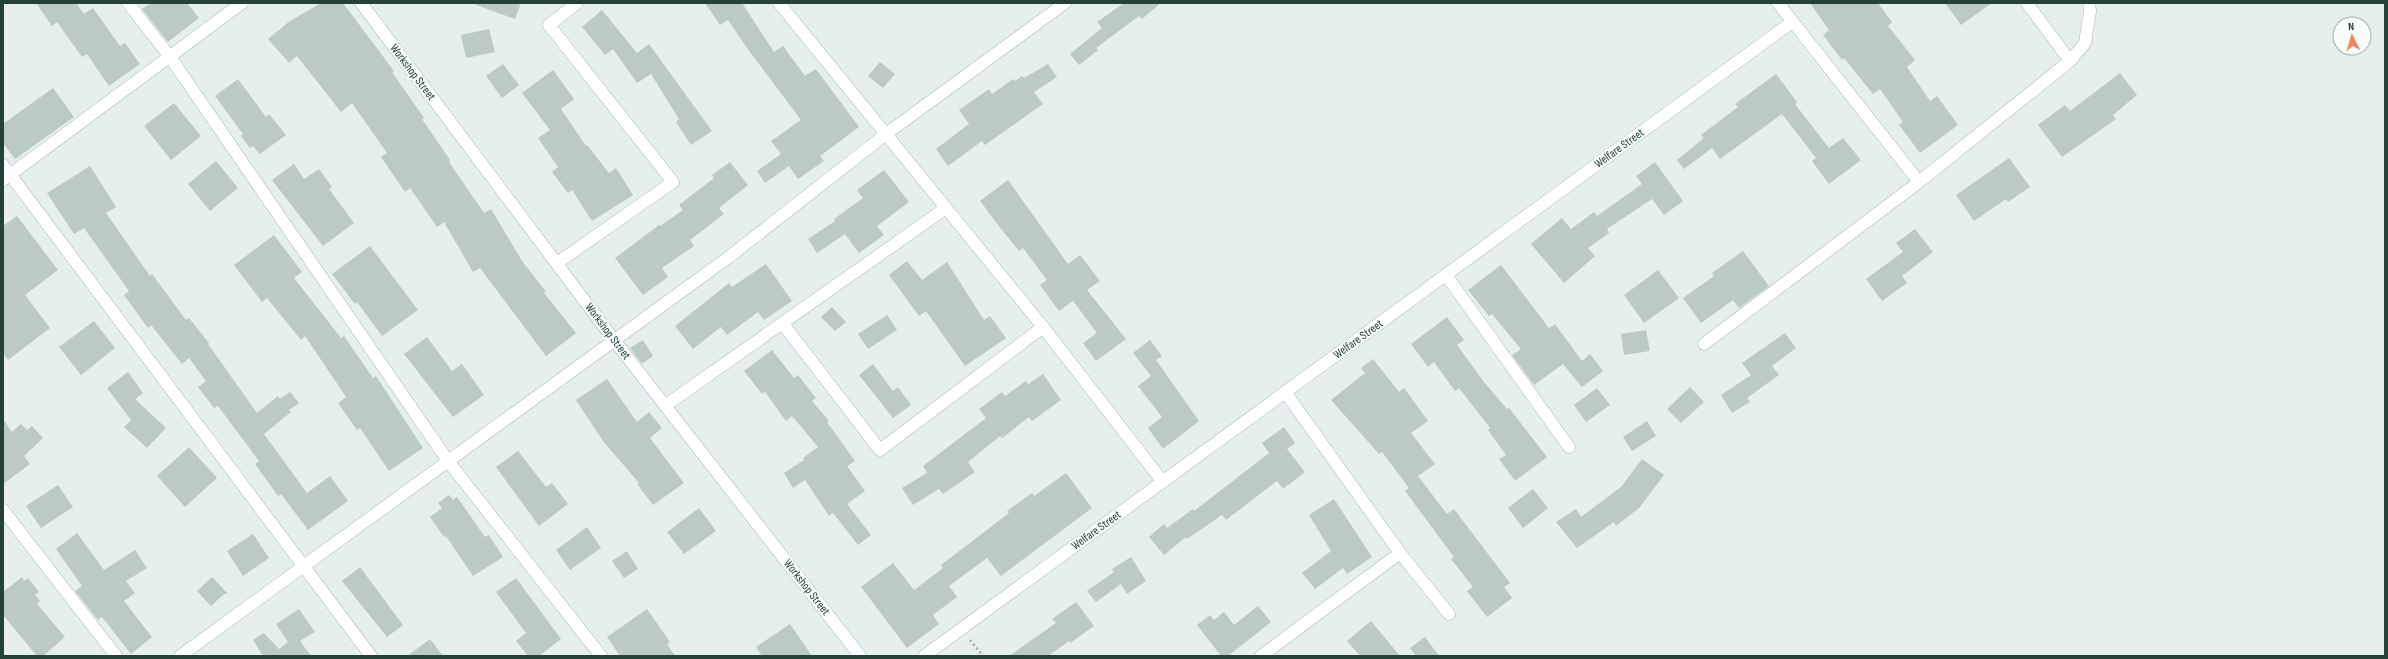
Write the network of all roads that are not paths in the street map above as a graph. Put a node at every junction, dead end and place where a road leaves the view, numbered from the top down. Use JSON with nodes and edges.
{"nodes":[{"id":1,"x":128,"y":3,"type":"edge"},
{"id":2,"x":242,"y":3,"type":"edge"},
{"id":3,"x":361,"y":3,"type":"edge"},
{"id":4,"x":577,"y":3,"type":"edge"},
{"id":5,"x":779,"y":3,"type":"edge"},
{"id":6,"x":1065,"y":3,"type":"edge"},
{"id":7,"x":1778,"y":3,"type":"edge"},
{"id":8,"x":2027,"y":3,"type":"edge"},
{"id":9,"x":2089,"y":3,"type":"edge"},
{"id":10,"x":1792,"y":22,"type":"junction"},
{"id":11,"x":170,"y":57,"type":"junction"},
{"id":12,"x":2070,"y":61,"type":"junction"},
{"id":13,"x":886,"y":134,"type":"junction"},
{"id":14,"x":6,"y":173,"type":"edge"},
{"id":15,"x":1919,"y":182,"type":"junction"},
{"id":16,"x":946,"y":208,"type":"junction"},
{"id":17,"x":557,"y":263,"type":"junction"},
{"id":18,"x":1446,"y":275,"type":"junction"},
{"id":19,"x":783,"y":324,"type":"junction"},
{"id":20,"x":1043,"y":327,"type":"junction"},
{"id":21,"x":614,"y":340,"type":"junction"},
{"id":22,"x":1704,"y":344,"type":"dead end"},
{"id":23,"x":1285,"y":392,"type":"junction"},
{"id":24,"x":666,"y":405,"type":"junction"},
{"id":25,"x":1569,"y":447,"type":"dead end"},
{"id":26,"x":448,"y":461,"type":"junction"},
{"id":27,"x":1163,"y":482,"type":"junction"},
{"id":28,"x":3,"y":510,"type":"edge"},
{"id":29,"x":1400,"y":552,"type":"junction"},
{"id":30,"x":303,"y":567,"type":"junction"},
{"id":31,"x":1449,"y":614,"type":"dead end"},
{"id":32,"x":116,"y":656,"type":"edge"},
{"id":33,"x":180,"y":656,"type":"edge"},
{"id":34,"x":371,"y":656,"type":"edge"},
{"id":35,"x":601,"y":656,"type":"edge"},
{"id":36,"x":860,"y":656,"type":"edge"},
{"id":37,"x":924,"y":656,"type":"edge"},
{"id":38,"x":1261,"y":656,"type":"edge"}],
"edges":[{"from":1,"to":11,"type":"street"},
{"from":2,"to":11,"type":"street"},
{"from":3,"to":17,"type":"street","name":"Workshop Street"},
{"from":4,"to":17,"type":"street"},
{"from":5,"to":13,"type":"street"},
{"from":6,"to":13,"type":"street"},
{"from":7,"to":10,"type":"street"},
{"from":8,"to":12,"type":"street"},
{"from":9,"to":12,"type":"street"},
{"from":10,"to":15,"type":"street"},
{"from":10,"to":18,"type":"street","name":"Welfare Street"},
{"from":11,"to":14,"type":"street"},
{"from":11,"to":26,"type":"street"},
{"from":12,"to":15,"type":"street"},
{"from":13,"to":16,"type":"street"},
{"from":13,"to":21,"type":"street"},
{"from":14,"to":30,"type":"street"},
{"from":15,"to":22,"type":"street"},
{"from":16,"to":19,"type":"street"},
{"from":16,"to":20,"type":"street"},
{"from":17,"to":21,"type":"street","name":"Workshop Street"},
{"from":18,"to":23,"type":"street","name":"Welfare Street"},
{"from":18,"to":25,"type":"street"},
{"from":19,"to":20,"type":"street"},
{"from":19,"to":24,"type":"street"},
{"from":20,"to":27,"type":"street"},
{"from":21,"to":24,"type":"street","name":"Workshop Street"},
{"from":21,"to":26,"type":"street"},
{"from":23,"to":27,"type":"street","name":"Welfare Street"},
{"from":23,"to":29,"type":"street"},
{"from":24,"to":36,"type":"street","name":"Workshop Street"},
{"from":26,"to":30,"type":"street"},
{"from":26,"to":35,"type":"street"},
{"from":27,"to":37,"type":"street","name":"Welfare Street"},
{"from":28,"to":32,"type":"street"},
{"from":29,"to":31,"type":"street"},
{"from":29,"to":38,"type":"street"},
{"from":30,"to":33,"type":"street"},
{"from":30,"to":34,"type":"street"}]}
